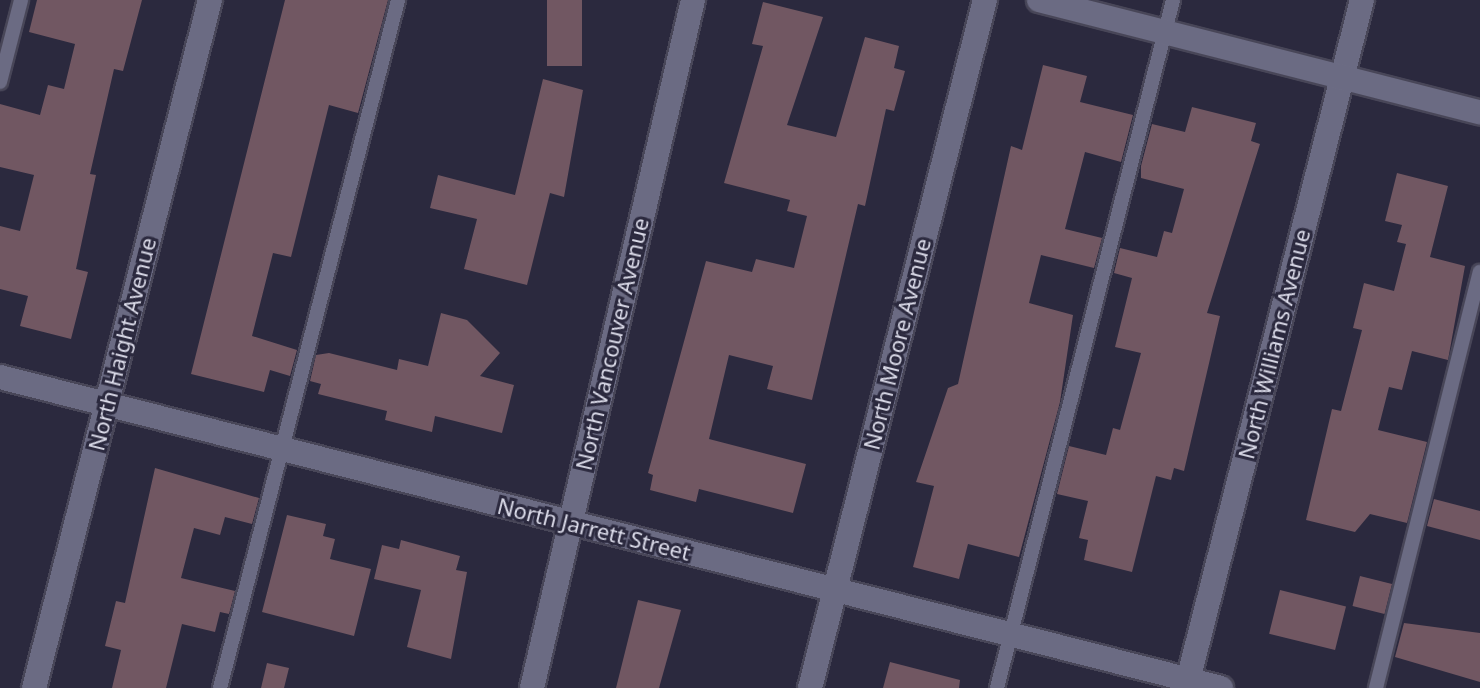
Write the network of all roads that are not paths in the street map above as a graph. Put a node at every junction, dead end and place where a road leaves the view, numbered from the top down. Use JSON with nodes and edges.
{"nodes":[{"id":1,"x":21,"y":0,"type":"edge"},
{"id":2,"x":210,"y":0,"type":"edge"},
{"id":3,"x":398,"y":0,"type":"edge"},
{"id":4,"x":693,"y":0,"type":"edge"},
{"id":5,"x":985,"y":0,"type":"edge"},
{"id":6,"x":1039,"y":0,"type":"edge"},
{"id":7,"x":1173,"y":0,"type":"edge"},
{"id":8,"x":1362,"y":0,"type":"edge"},
{"id":9,"x":1165,"y":32,"type":"junction"},
{"id":10,"x":1342,"y":77,"type":"junction"},
{"id":11,"x":0,"y":82,"type":"edge"},
{"id":12,"x":1480,"y":112,"type":"edge"},
{"id":13,"x":1480,"y":272,"type":"edge"},
{"id":14,"x":0,"y":377,"type":"edge"},
{"id":15,"x":106,"y":404,"type":"junction"},
{"id":16,"x":281,"y":449,"type":"junction"},
{"id":17,"x":571,"y":522,"type":"junction"},
{"id":18,"x":835,"y":590,"type":"junction"},
{"id":19,"x":1011,"y":635,"type":"junction"},
{"id":20,"x":1187,"y":684,"type":"edge"},
{"id":21,"x":34,"y":688,"type":"edge"},
{"id":22,"x":220,"y":688,"type":"edge"},
{"id":23,"x":532,"y":688,"type":"edge"},
{"id":24,"x":810,"y":688,"type":"edge"},
{"id":25,"x":997,"y":688,"type":"edge"},
{"id":26,"x":1221,"y":688,"type":"edge"},
{"id":27,"x":1376,"y":688,"type":"edge"}],
"edges":[{"from":1,"to":11,"type":"lane"},
{"from":2,"to":15,"type":"street","name":"North Haight Avenue"},
{"from":3,"to":16,"type":"lane"},
{"from":4,"to":17,"type":"street","name":"North Vancouver Avenue"},
{"from":5,"to":18,"type":"street","name":"North Moore Avenue"},
{"from":6,"to":9,"type":"street"},
{"from":7,"to":9,"type":"lane"},
{"from":8,"to":10,"type":"street","name":"North Williams Avenue"},
{"from":9,"to":10,"type":"street"},
{"from":9,"to":19,"type":"lane"},
{"from":10,"to":12,"type":"street"},
{"from":10,"to":20,"type":"street","name":"North Williams Avenue"},
{"from":13,"to":27,"type":"lane"},
{"from":14,"to":15,"type":"street","name":"North Jarrett Street"},
{"from":15,"to":16,"type":"street","name":"North Jarrett Street"},
{"from":15,"to":21,"type":"street","name":"North Haight Avenue"},
{"from":16,"to":17,"type":"street","name":"North Jarrett Street"},
{"from":16,"to":22,"type":"lane"},
{"from":17,"to":18,"type":"street","name":"North Jarrett Street"},
{"from":17,"to":23,"type":"street","name":"North Vancouver Avenue"},
{"from":18,"to":19,"type":"street","name":"North Jarrett Street"},
{"from":18,"to":24,"type":"street","name":"North Moore Avenue"},
{"from":19,"to":20,"type":"street","name":"North Jarrett Street"},
{"from":19,"to":25,"type":"lane"},
{"from":20,"to":26,"type":"street","name":"North Jarrett Street"}]}
